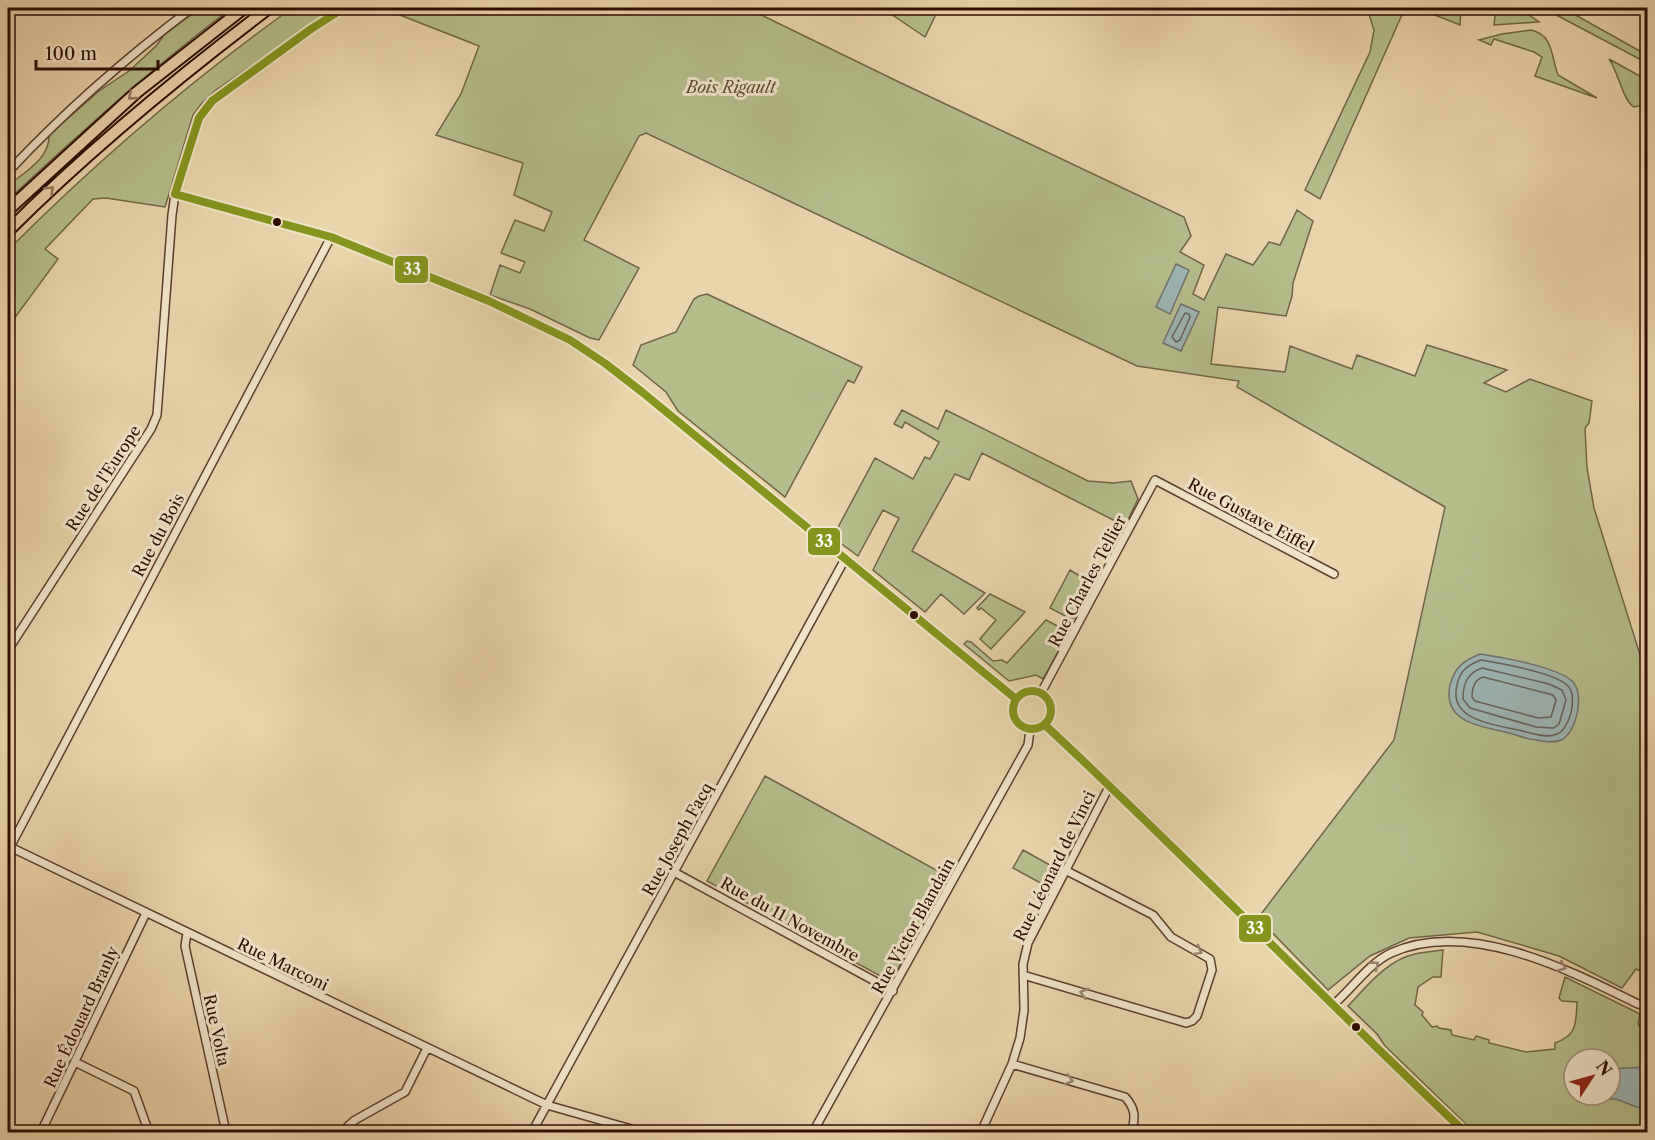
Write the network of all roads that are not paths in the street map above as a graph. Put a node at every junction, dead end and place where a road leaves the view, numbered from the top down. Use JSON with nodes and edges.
{"nodes":[{"id":1,"x":192,"y":8,"type":"edge"},
{"id":2,"x":244,"y":8,"type":"edge"},
{"id":3,"x":269,"y":8,"type":"edge"},
{"id":4,"x":344,"y":8,"type":"edge"},
{"id":5,"x":8,"y":172,"type":"edge"},
{"id":6,"x":175,"y":194,"type":"junction"},
{"id":7,"x":8,"y":210,"type":"edge"},
{"id":8,"x":8,"y":231,"type":"edge"},
{"id":9,"x":331,"y":237,"type":"junction"},
{"id":10,"x":1155,"y":480,"type":"joint"},
{"id":11,"x":845,"y":559,"type":"junction"},
{"id":12,"x":1334,"y":574,"type":"dead end"},
{"id":13,"x":8,"y":650,"type":"edge"},
{"id":14,"x":1041,"y":693,"type":"junction"},
{"id":15,"x":1016,"y":699,"type":"junction"},
{"id":16,"x":1045,"y":725,"type":"junction"},
{"id":17,"x":1030,"y":730,"type":"junction"},
{"id":18,"x":1110,"y":785,"type":"junction"},
{"id":19,"x":8,"y":848,"type":"edge"},
{"id":20,"x":1065,"y":870,"type":"junction"},
{"id":21,"x":674,"y":872,"type":"junction"},
{"id":22,"x":146,"y":914,"type":"junction"},
{"id":23,"x":187,"y":933,"type":"junction"},
{"id":24,"x":1023,"y":975,"type":"junction"},
{"id":25,"x":893,"y":991,"type":"junction"},
{"id":26,"x":1333,"y":1005,"type":"junction"},
{"id":27,"x":1647,"y":1007,"type":"edge"},
{"id":28,"x":427,"y":1048,"type":"junction"},
{"id":29,"x":75,"y":1062,"type":"junction"},
{"id":30,"x":1012,"y":1064,"type":"junction"},
{"id":31,"x":547,"y":1105,"type":"junction"},
{"id":32,"x":146,"y":1131,"type":"edge"},
{"id":33,"x":41,"y":1132,"type":"edge"},
{"id":34,"x":226,"y":1132,"type":"edge"},
{"id":35,"x":347,"y":1132,"type":"edge"},
{"id":36,"x":532,"y":1132,"type":"edge"},
{"id":37,"x":642,"y":1132,"type":"edge"},
{"id":38,"x":813,"y":1132,"type":"edge"},
{"id":39,"x":981,"y":1132,"type":"edge"},
{"id":40,"x":1132,"y":1132,"type":"edge"},
{"id":41,"x":1465,"y":1132,"type":"edge"}],
"edges":[{"from":1,"to":5,"type":"street"},
{"from":2,"to":7,"type":"highway","one_way":true},
{"from":8,"to":3,"type":"highway","one_way":true},
{"from":4,"to":6,"type":"street","name":"Rue de l'Europe"},
{"from":6,"to":9,"type":"street"},
{"from":6,"to":13,"type":"street","name":"Rue de l'Europe"},
{"from":9,"to":11,"type":"street"},
{"from":9,"to":19,"type":"street","name":"Rue du Bois"},
{"from":10,"to":12,"type":"street","name":"Rue Gustave Eiffel"},
{"from":10,"to":14,"type":"street","name":"Rue Charles Tellier"},
{"from":11,"to":15,"type":"street"},
{"from":11,"to":21,"type":"street","name":"Rue Joseph Facq"},
{"from":14,"to":15,"type":"street"},
{"from":14,"to":16,"type":"street"},
{"from":15,"to":17,"type":"street"},
{"from":16,"to":17,"type":"street"},
{"from":16,"to":18,"type":"street"},
{"from":17,"to":25,"type":"street","name":"Rue Victor Blandain"},
{"from":18,"to":20,"type":"street","name":"Rue Léonard de Vinci"},
{"from":18,"to":26,"type":"street"},
{"from":19,"to":22,"type":"street","name":"Rue Marconi"},
{"from":20,"to":24,"type":"street","name":"Rue Léonard de Vinci"},
{"from":20,"to":24,"type":"street","one_way":true},
{"from":21,"to":25,"type":"street","name":"Rue du 11 Novembre"},
{"from":21,"to":31,"type":"street","name":"Rue Joseph Facq"},
{"from":22,"to":23,"type":"street","name":"Rue Marconi"},
{"from":22,"to":29,"type":"street","name":"Rue Édouard Branly"},
{"from":23,"to":28,"type":"street","name":"Rue Marconi"},
{"from":23,"to":34,"type":"street","name":"Rue Volta"},
{"from":24,"to":30,"type":"street","name":"Rue Léonard de Vinci"},
{"from":25,"to":38,"type":"street","name":"Rue Victor Blandain"},
{"from":26,"to":27,"type":"street","one_way":true},
{"from":26,"to":41,"type":"street"},
{"from":28,"to":31,"type":"street","name":"Rue Marconi"},
{"from":28,"to":35,"type":"street"},
{"from":29,"to":32,"type":"street"},
{"from":29,"to":33,"type":"street","name":"Rue Édouard Branly"},
{"from":30,"to":39,"type":"street","name":"Rue Léonard de Vinci"},
{"from":30,"to":40,"type":"street","one_way":true},
{"from":31,"to":36,"type":"street","name":"Rue Joseph Facq"},
{"from":31,"to":37,"type":"street","name":"Rue Marconi"}]}
